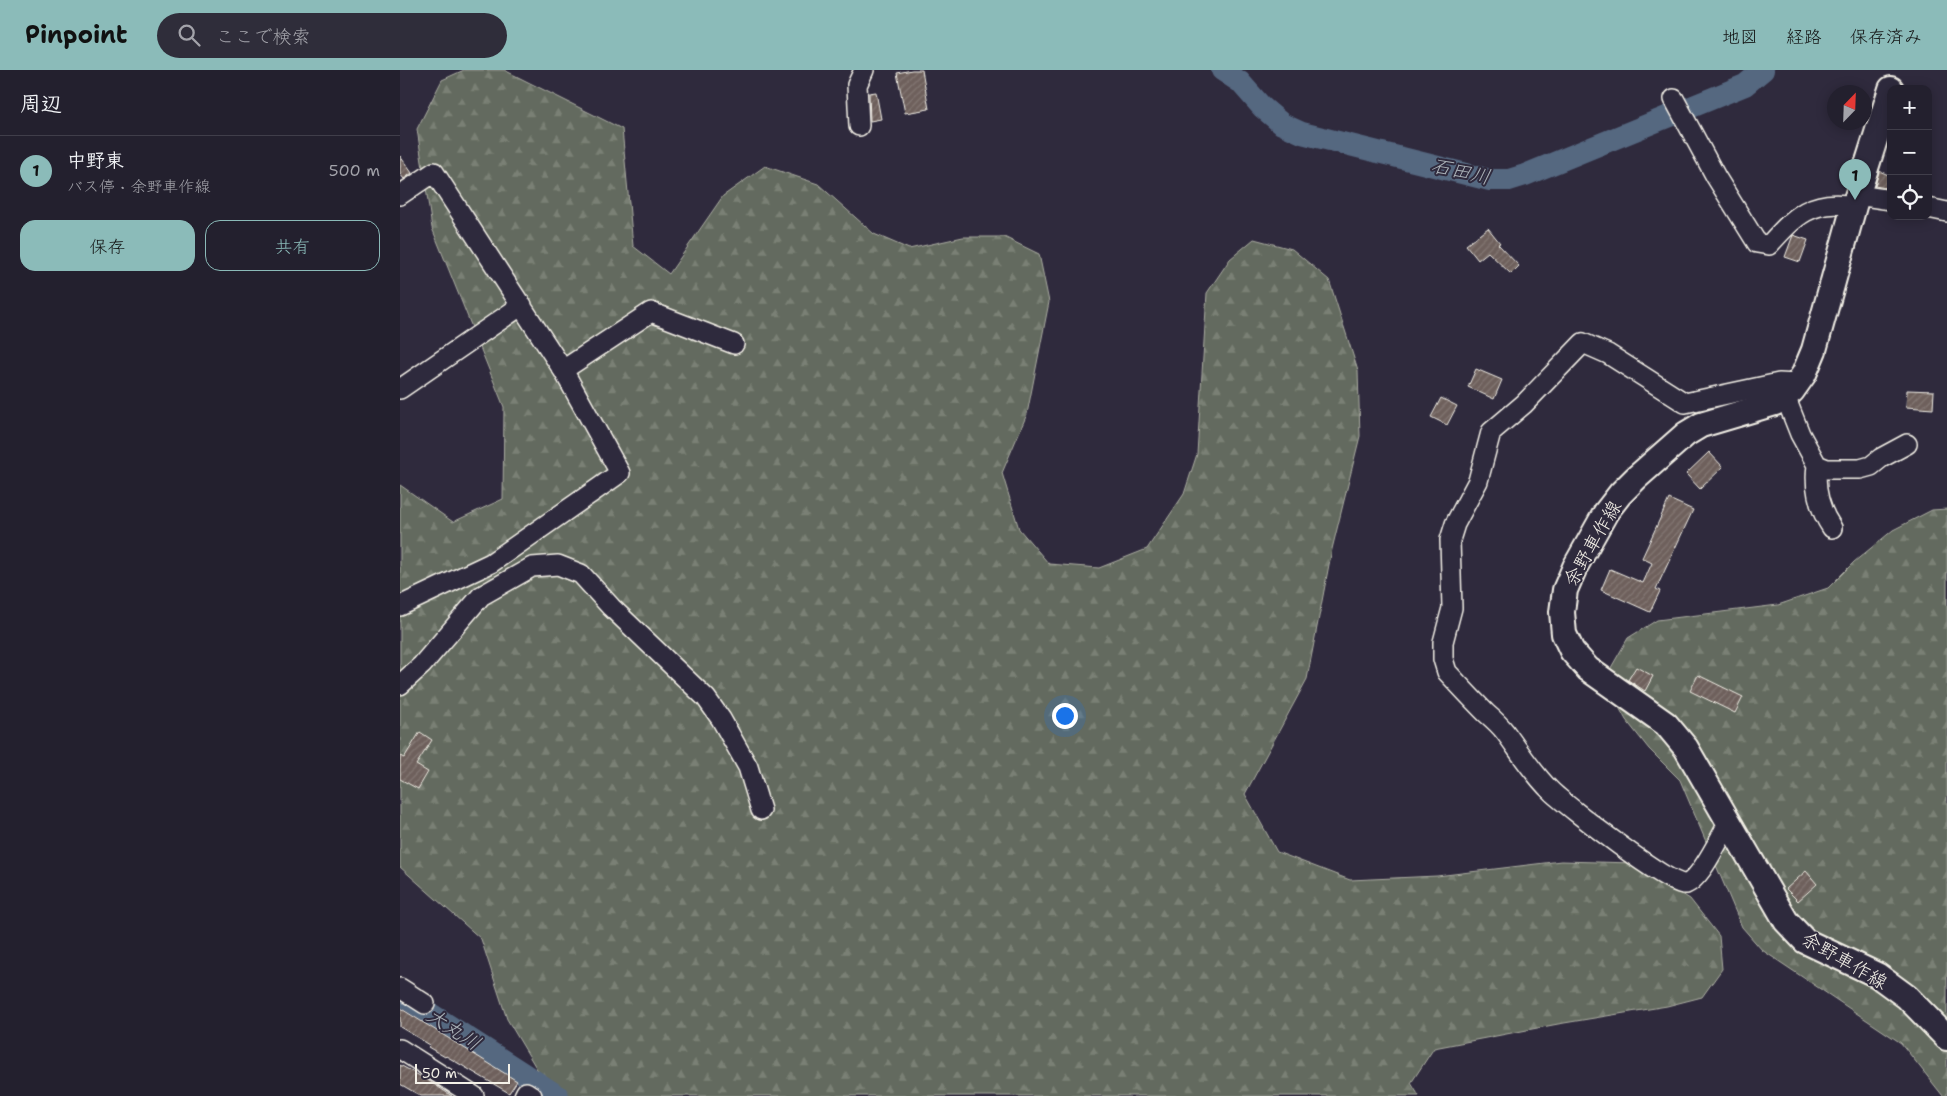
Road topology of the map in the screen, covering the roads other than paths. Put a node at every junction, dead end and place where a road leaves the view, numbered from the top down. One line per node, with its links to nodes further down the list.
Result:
1 (864, 70): 6 (street)
2 (1897, 70): 3 (main road)
3 (1892, 85)
4 (1674, 99): 8 (street)
5 (1887, 101): 8 (main road)
6 (859, 126)
7 (400, 195): 12 (street)
8 (1855, 200): 9 (street); 16 (main road)
9 (1887, 200)
10 (1932, 209): 11 (street)
11 (1947, 212)
12 (522, 305): 14 (street); 15 (street)
13 (734, 344): 14 (street)
14 (563, 370): 20 (street)
15 (400, 389)
16 (1791, 390): 18 (street); 23 (main road, 余野車作線); 23 (street)
17 (1907, 444): 18 (street)
18 (1818, 465): 19 (street)
19 (1832, 528)
20 (400, 606)
21 (400, 685): 22 (street)
22 (761, 810)
23 (1729, 822): 26 (main road, 余野車作線)
24 (400, 988): 25 (street)
25 (425, 1004)
26 (1947, 1038)
27 (400, 1049): 28 (street)
28 (474, 1096)
29 (524, 1096): 30 (street)
30 (532, 1096)

